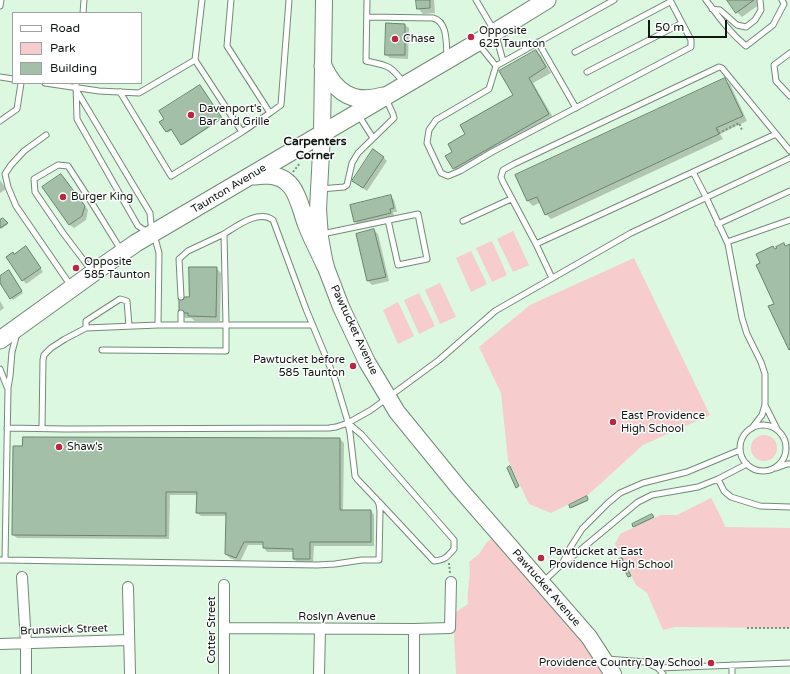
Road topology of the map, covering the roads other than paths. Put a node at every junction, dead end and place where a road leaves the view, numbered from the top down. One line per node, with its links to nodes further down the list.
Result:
1 (1, 0): 15 (lane)
2 (84, 0): 17 (lane)
3 (202, 0): 25 (lane)
4 (231, 0): 41 (lane)
5 (289, 0): 41 (lane)
6 (324, 0): 28 (main road, Pawtucket Avenue)
7 (367, 0): 18 (lane)
8 (476, 0): 20 (lane)
9 (548, 0): 20 (highway, Taunton Avenue)
10 (614, 0): 22 (lane)
11 (706, 0): 16 (lane)
12 (760, 0): 16 (lane)
13 (782, 0): 16 (lane)
14 (670, 1): 19 (lane); 23 (lane)
15 (0, 6)
16 (712, 9)
17 (83, 12)
18 (367, 17): 26 (lane); 36 (lane)
19 (682, 23): 30 (lane); 40 (lane)
20 (495, 32): 21 (highway, Taunton Avenue); 27 (lane)
21 (477, 42): 26 (highway, Taunton Avenue); 29 (lane)
22 (538, 42): 27 (lane); 40 (lane)
23 (575, 52)
24 (790, 53): 39 (lane)
25 (195, 60): 37 (lane); 44 (lane)
26 (448, 60): 36 (highway, Taunton Avenue)
27 (503, 61): 29 (lane)
28 (323, 66): 38 (highway); 45 (main road, Pawtucket Avenue)
29 (496, 66): 40 (lane)
30 (587, 72)
31 (0, 77): 32 (lane)
32 (12, 79)
33 (21, 84): 43 (lane)
34 (60, 84): 35 (lane)
35 (75, 85): 37 (lane); 61 (lane); 61 (lane)
36 (405, 85): 38 (highway, Taunton Avenue)
37 (120, 92): 44 (lane)
38 (388, 95): 42 (highway, Taunton Avenue); 48 (lane)
39 (790, 96)
40 (576, 108)
41 (270, 113): 44 (lane)
42 (357, 113): 45 (highway, Taunton Avenue); 48 (lane)
43 (0, 121)
44 (242, 132)
45 (322, 134): 52 (highway, Taunton Avenue); 53 (main road, Pawtucket Avenue)
46 (776, 134): 49 (lane); 51 (lane); 56 (lane)
47 (46, 135): 70 (lane)
48 (373, 138): 53 (lane)
49 (790, 151)
50 (790, 158): 55 (lane)
51 (693, 172): 55 (lane); 65 (lane)
52 (250, 176): 61 (highway, Taunton Avenue); 67 (highway)
53 (319, 189): 63 (main road, Pawtucket Avenue)
54 (790, 191): 60 (lane)
55 (706, 197): 60 (lane); 69 (lane)
56 (511, 198): 59 (lane); 65 (lane)
57 (388, 220): 57 (lane); 63 (lane)
58 (790, 220): 64 (lane)
59 (462, 221)
60 (718, 224): 64 (lane)
61 (152, 234): 66 (highway, Taunton Avenue); 73 (lane)
62 (224, 234): 71 (lane); 75 (lane); 76 (lane)
63 (320, 235): 67 (main road, Pawtucket Avenue)
64 (727, 242): 85 (lane)
65 (536, 244): 69 (lane)
66 (123, 252): 68 (highway, Taunton Avenue); 68 (lane)
67 (325, 265): 84 (main road, Pawtucket Avenue)
68 (93, 273): 70 (highway, Taunton Avenue)
69 (552, 278): 84 (lane)
70 (72, 288): 77 (highway, Taunton Avenue)
71 (181, 297)
72 (181, 313): 74 (lane)
73 (158, 325): 74 (lane); 78 (lane)
74 (181, 325): 75 (lane)
75 (226, 325): 76 (lane); 81 (lane)
76 (312, 325): 86 (lane)
77 (19, 326): 80 (highway, Taunton Avenue); 83 (lane)
78 (129, 326): 79 (lane); 79 (lane)
79 (86, 328): 88 (lane)
80 (0, 340)
81 (102, 350)
82 (0, 369): 83 (lane)
83 (8, 388): 87 (lane)
84 (388, 398): 86 (lane); 106 (main road, Pawtucket Avenue)
85 (765, 405): 89 (lane); 90 (lane)
86 (348, 423): 88 (lane); 100 (lane); 100 (lane)
87 (7, 428): 88 (lane); 98 (lane)
88 (42, 428)
89 (752, 428): 90 (lane); 93 (lane)
90 (777, 430): 91 (lane)
91 (785, 442): 92 (lane); 96 (lane)
92 (790, 447)
93 (740, 450): 94 (lane); 103 (lane)
94 (747, 464): 96 (lane); 97 (lane)
95 (790, 464): 96 (lane)
96 (771, 469)
97 (718, 478): 101 (lane); 103 (lane)
98 (6, 493): 99 (lane); 102 (lane)
99 (0, 498)
100 (377, 500): 102 (lane)
101 (790, 507)
102 (3, 560)
103 (561, 565): 106 (lane)
104 (22, 577): 113 (street)
105 (451, 582): 111 (street, Roslyn Avenue)
106 (542, 583): 115 (main road, Pawtucket Avenue)
107 (224, 585): 109 (street, Cotter Street)
108 (128, 587): 112 (street)
109 (224, 628): 110 (street, Roslyn Avenue); 121 (street, Cotter Street)
110 (320, 629): 111 (street, Roslyn Avenue); 122 (street)
111 (414, 629): 123 (street)
112 (128, 640): 113 (street, Brunswick Street); 120 (street)
113 (26, 643): 114 (street, Brunswick Street); 119 (street)
114 (0, 644)
115 (604, 659): 118 (lane); 124 (main road, Pawtucket Avenue)
116 (790, 663): 117 (lane)
117 (732, 665): 118 (lane); 126 (lane)
118 (658, 668): 125 (lane)
119 (26, 674)
120 (130, 674)
121 (224, 674)
122 (319, 674)
123 (414, 674)
124 (613, 674)
125 (663, 674)
126 (732, 674)

